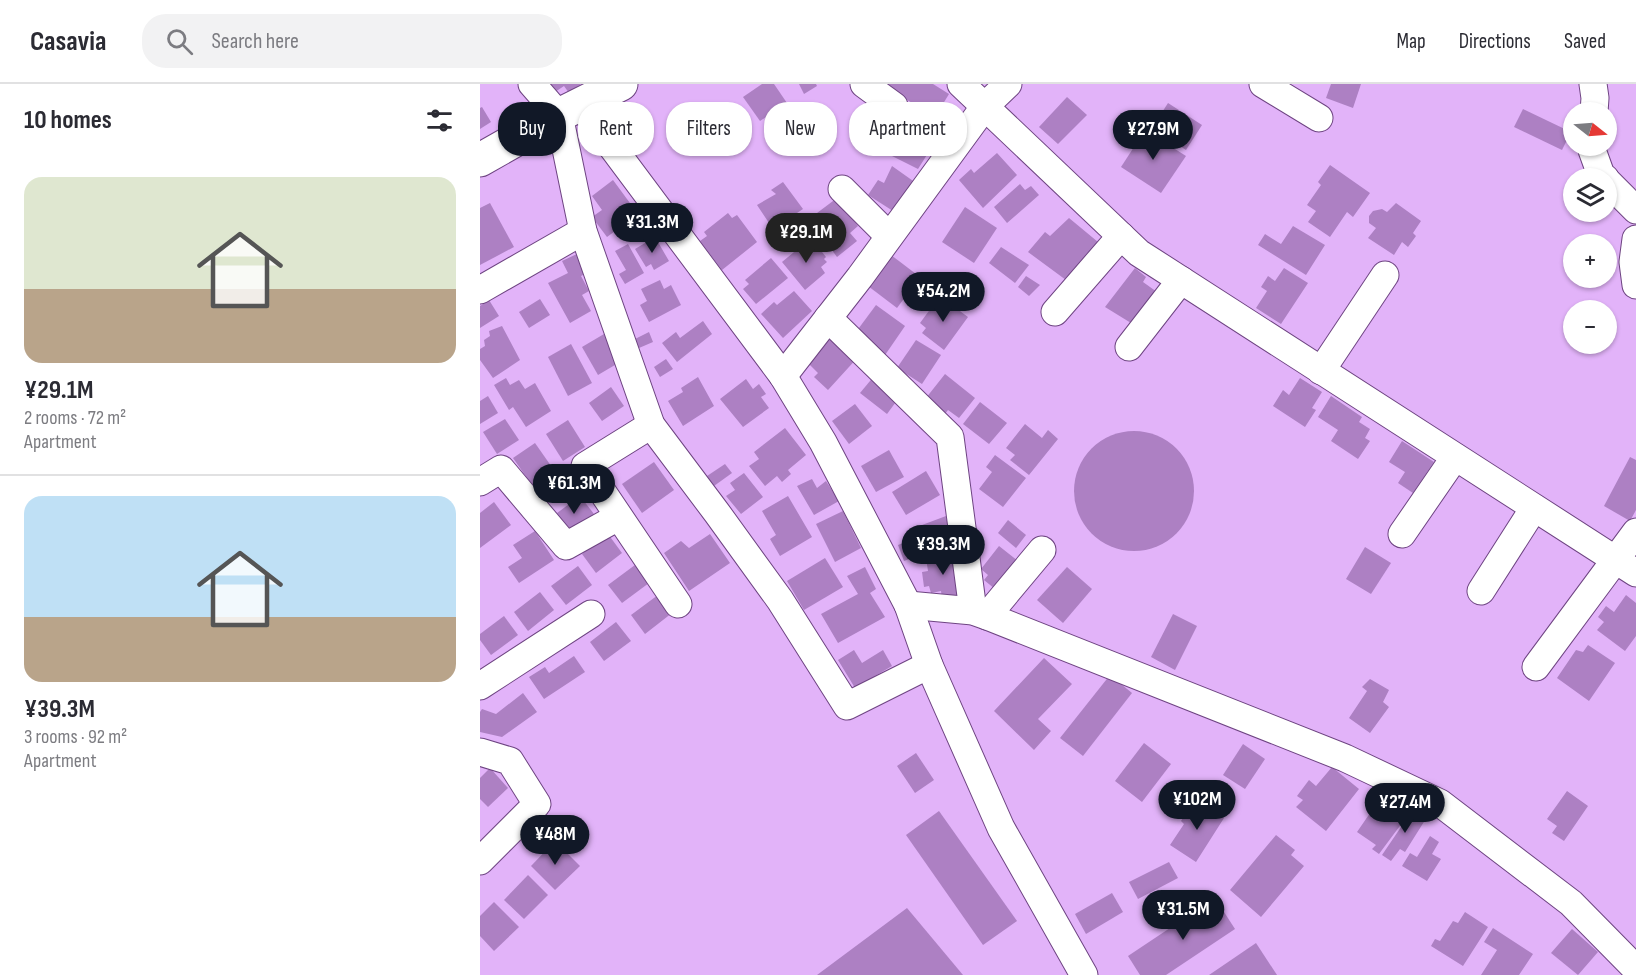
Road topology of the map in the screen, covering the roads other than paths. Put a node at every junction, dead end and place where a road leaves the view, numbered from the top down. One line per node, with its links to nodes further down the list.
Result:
1 (532, 84): 11 (street)
2 (621, 84): 11 (street)
3 (864, 84): 8 (street)
4 (961, 84): 10 (street)
5 (1008, 84): 10 (street)
6 (1263, 84): 12 (street)
7 (1593, 84): 9 (street)
8 (889, 102)
9 (1595, 102)
10 (985, 106): 18 (street); 19 (street)
11 (569, 110): 13 (street); 17 (street); 29 (street)
12 (1319, 118)
13 (480, 160)
14 (842, 189): 18 (street)
15 (1617, 190): 16 (street)
16 (1636, 210)
17 (583, 231): 24 (street); 30 (street)
18 (889, 236): 26 (street)
19 (1121, 236): 22 (street); 25 (street)
20 (1636, 239): 23 (street)
21 (1385, 275): 28 (street)
22 (1181, 280): 27 (street); 28 (street)
23 (1636, 285)
24 (480, 290)
25 (1055, 312)
26 (828, 318): 29 (street); 43 (street)
27 (1129, 347)
28 (1321, 370): 31 (street)
29 (783, 376): 41 (street)
30 (651, 425): 34 (street); 44 (street)
31 (1455, 457): 33 (street); 36 (street)
32 (480, 482): 34 (street)
33 (1534, 508): 38 (street); 39 (street)
34 (618, 516): 40 (street)
35 (1636, 532): 38 (street)
36 (1401, 534)
37 (1042, 550): 43 (street)
38 (1626, 567): 45 (street)
39 (1481, 591)
40 (678, 604)
41 (908, 605): 43 (street); 44 (street)
42 (591, 614): 46 (street)
43 (980, 614): 49 (street)
44 (928, 665): 50 (street)
45 (1536, 667)
46 (480, 686)
47 (480, 752): 48 (street)
48 (480, 861)
49 (1636, 969)
50 (1084, 975)

